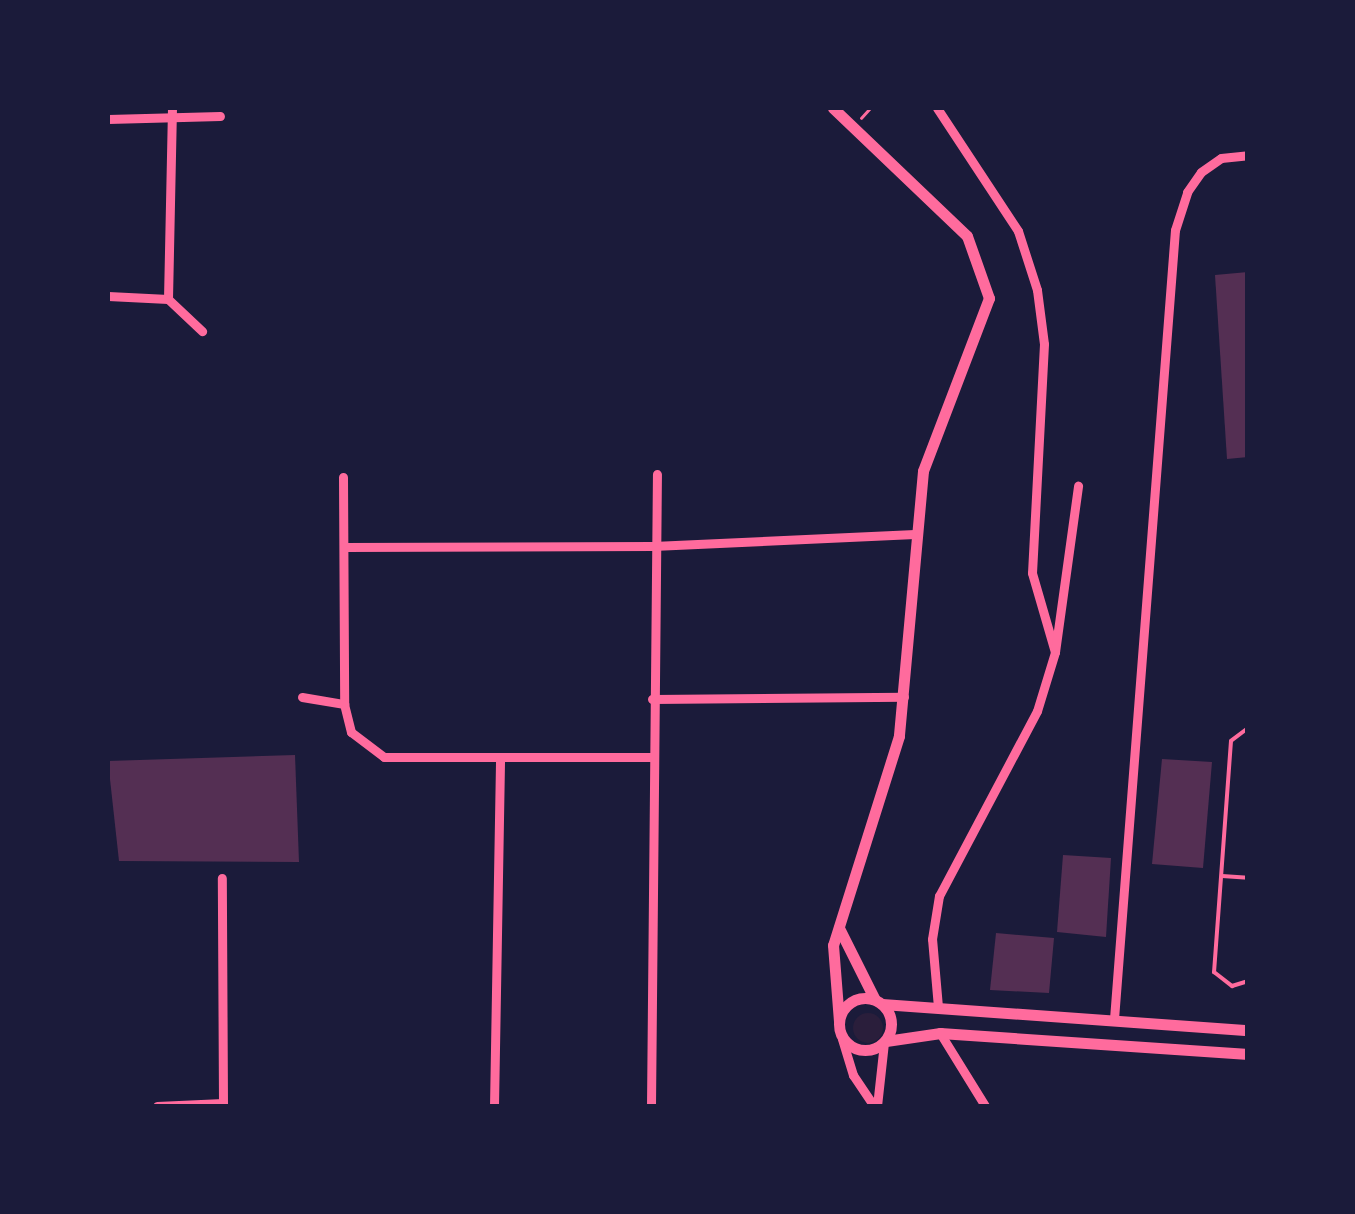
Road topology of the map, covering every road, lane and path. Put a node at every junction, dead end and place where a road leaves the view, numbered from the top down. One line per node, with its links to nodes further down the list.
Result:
1 (833, 108): 13 (main road)
2 (937, 108): 16 (street)
3 (172, 112): 4 (street); 5 (street); 8 (street)
4 (220, 116)
5 (108, 119)
6 (1248, 155): 32 (street)
7 (108, 296): 8 (street)
8 (168, 299): 9 (street)
9 (202, 330)
10 (657, 474): 15 (street)
11 (343, 477): 14 (street)
12 (1078, 486): 16 (street)
13 (915, 534): 15 (street); 18 (main road)
14 (344, 546): 15 (street); 20 (street)
15 (653, 546): 19 (street)
16 (1055, 652): 30 (street)
17 (302, 697): 20 (street)
18 (904, 698): 19 (street); 27 (main road)
19 (652, 699): 22 (street)
20 (344, 704): 23 (street)
21 (1248, 728): 24 (lane)
22 (652, 757): 23 (street); 44 (street)
23 (500, 758): 43 (street)
24 (1221, 876): 26 (lane); 28 (lane)
25 (222, 878): 42 (street)
26 (1248, 878)
27 (838, 926): 29 (main road); 33 (main road)
28 (1248, 980)
29 (878, 1002): 30 (main road); 33 (main road); 38 (main road)
30 (938, 1006): 31 (main road)
31 (1073, 1016): 32 (main road); 39 (main road)
32 (1114, 1019): 34 (main road)
33 (839, 1022): 37 (main road)
34 (1219, 1027): 35 (main road); 40 (main road)
35 (1248, 1030)
36 (940, 1033): 38 (main road); 39 (main road); 46 (street)
37 (842, 1038): 38 (main road); 45 (street)
38 (885, 1042): 45 (street)
39 (1072, 1042): 40 (main road)
40 (1217, 1052): 41 (main road)
41 (1248, 1054)
42 (158, 1106)
43 (494, 1106)
44 (651, 1106)
45 (875, 1106)
46 (986, 1106)

